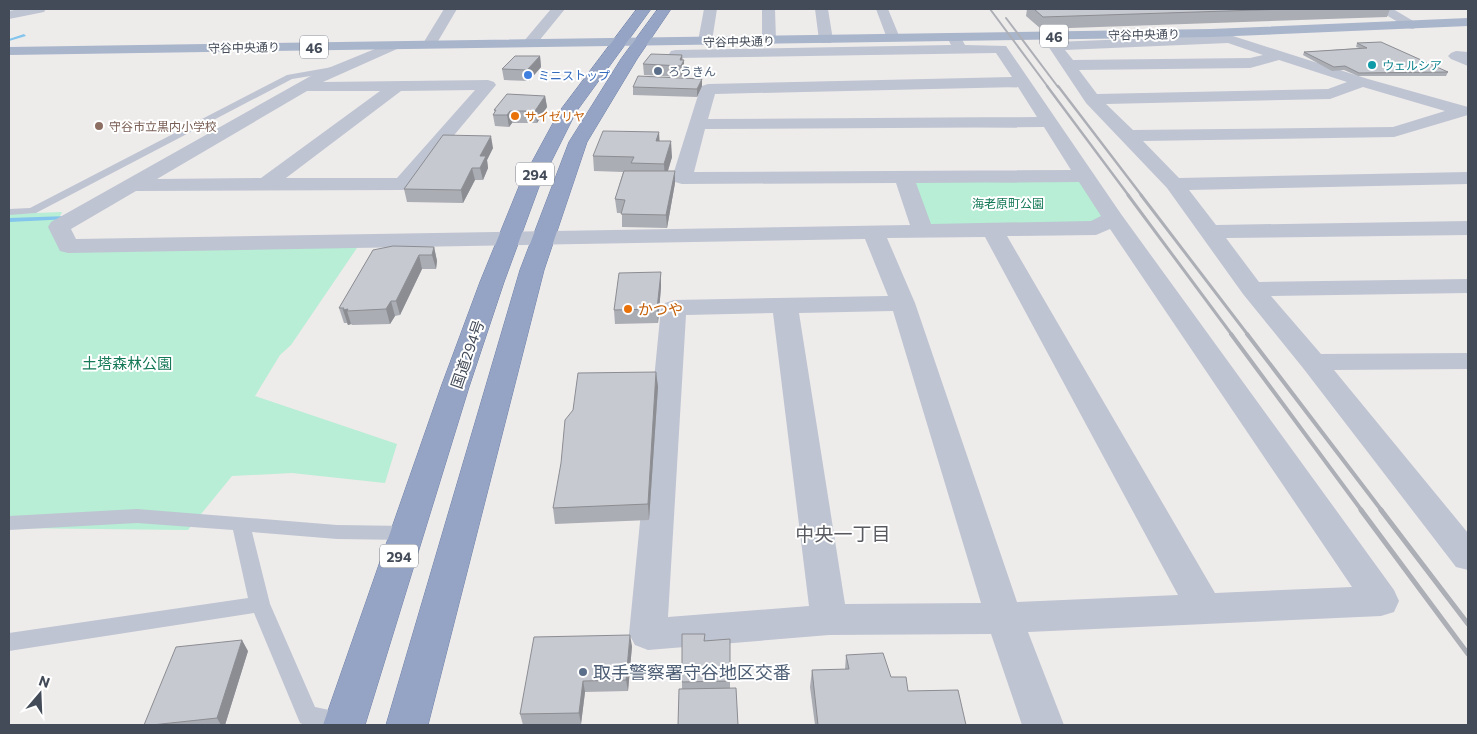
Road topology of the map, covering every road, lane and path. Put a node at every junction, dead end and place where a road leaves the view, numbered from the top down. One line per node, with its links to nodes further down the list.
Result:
1 (38, 9): 11 (street)
2 (450, 9): 23 (street)
3 (558, 9): 22 (street)
4 (644, 9): 20 (highway, 国道294号 / 294)
5 (664, 9): 19 (highway, 294)
6 (710, 9): 18 (street)
7 (768, 9): 16 (street)
8 (821, 9): 17 (street)
9 (882, 9): 15 (street)
10 (1383, 9): 12 (street)
11 (9, 15)
12 (1413, 24): 13 (main road, 守谷中央通り / 46); 14 (main road, 守谷中央通り / 46)
13 (1464, 24)
14 (1220, 36): 21 (main road, 守谷中央通り / 46); 27 (street); 30 (street)
15 (893, 38): 17 (main road, 守谷中央通り / 46); 21 (main road, 守谷中央通り / 46)
16 (769, 40): 17 (main road, 守谷中央通り / 46); 18 (main road, 守谷中央通り / 46)
17 (826, 40)
18 (705, 41): 19 (main road, 守谷中央通り / 46)
19 (640, 42): 20 (main road, 守谷中央通り / 46); 55 (highway, 294)
20 (618, 43): 22 (main road, 守谷中央通り / 46); 54 (highway, 国道294号 / 294)
21 (957, 43): 26 (street); 32 (street)
22 (529, 44): 23 (main road, 守谷中央通り / 46)
23 (429, 45): 24 (main road, 守谷中央通り / 46)
24 (392, 46): 25 (main road, 守谷中央通り / 46); 31 (street)
25 (9, 50)
26 (676, 54)
27 (1279, 56): 30 (street); 33 (street)
28 (1468, 56): 29 (street)
29 (1468, 61)
30 (1069, 64): 36 (street)
31 (339, 69): 35 (street); 47 (lane)
32 (1023, 82): 38 (street); 39 (street)
33 (1362, 82): 36 (street); 37 (street)
34 (397, 86): 35 (street); 46 (street); 46 (street)
35 (301, 88): 45 (street)
36 (1092, 99): 40 (street)
37 (1465, 112): 40 (street)
38 (1049, 122): 39 (street); 42 (street)
39 (698, 124): 41 (street)
40 (1128, 136): 44 (street)
41 (904, 176): 42 (street); 51 (street)
42 (1085, 176): 48 (street)
43 (1468, 178): 44 (street)
44 (1174, 184): 52 (street)
45 (132, 185): 46 (street); 54 (street)
46 (265, 185)
47 (9, 212)
48 (1113, 218): 50 (street); 67 (street)
49 (1468, 228): 52 (street)
50 (992, 230): 51 (street); 67 (street)
51 (924, 232): 53 (street)
52 (1209, 232): 57 (street)
53 (874, 233): 55 (street); 58 (street)
54 (508, 238): 55 (street); 64 (highway, 国道294号 / 294)
55 (544, 238): 72 (highway, 294)
56 (1468, 286): 57 (street)
57 (1252, 289): 61 (street)
58 (903, 303): 59 (street); 68 (street)
59 (785, 306): 69 (street); 69 (street)
60 (1468, 361): 61 (street)
61 (1313, 362): 65 (street)
62 (9, 523): 63 (lane)
63 (241, 525): 64 (lane); 66 (lane)
64 (406, 532): 71 (highway, 国道294号 / 294)
65 (1468, 557)
66 (260, 604): 70 (lane); 71 (lane)
67 (1204, 608): 68 (street)
68 (1004, 618): 69 (street); 73 (street)
69 (829, 620)
70 (9, 642)
71 (345, 724)
72 (407, 725)
73 (1043, 725)

